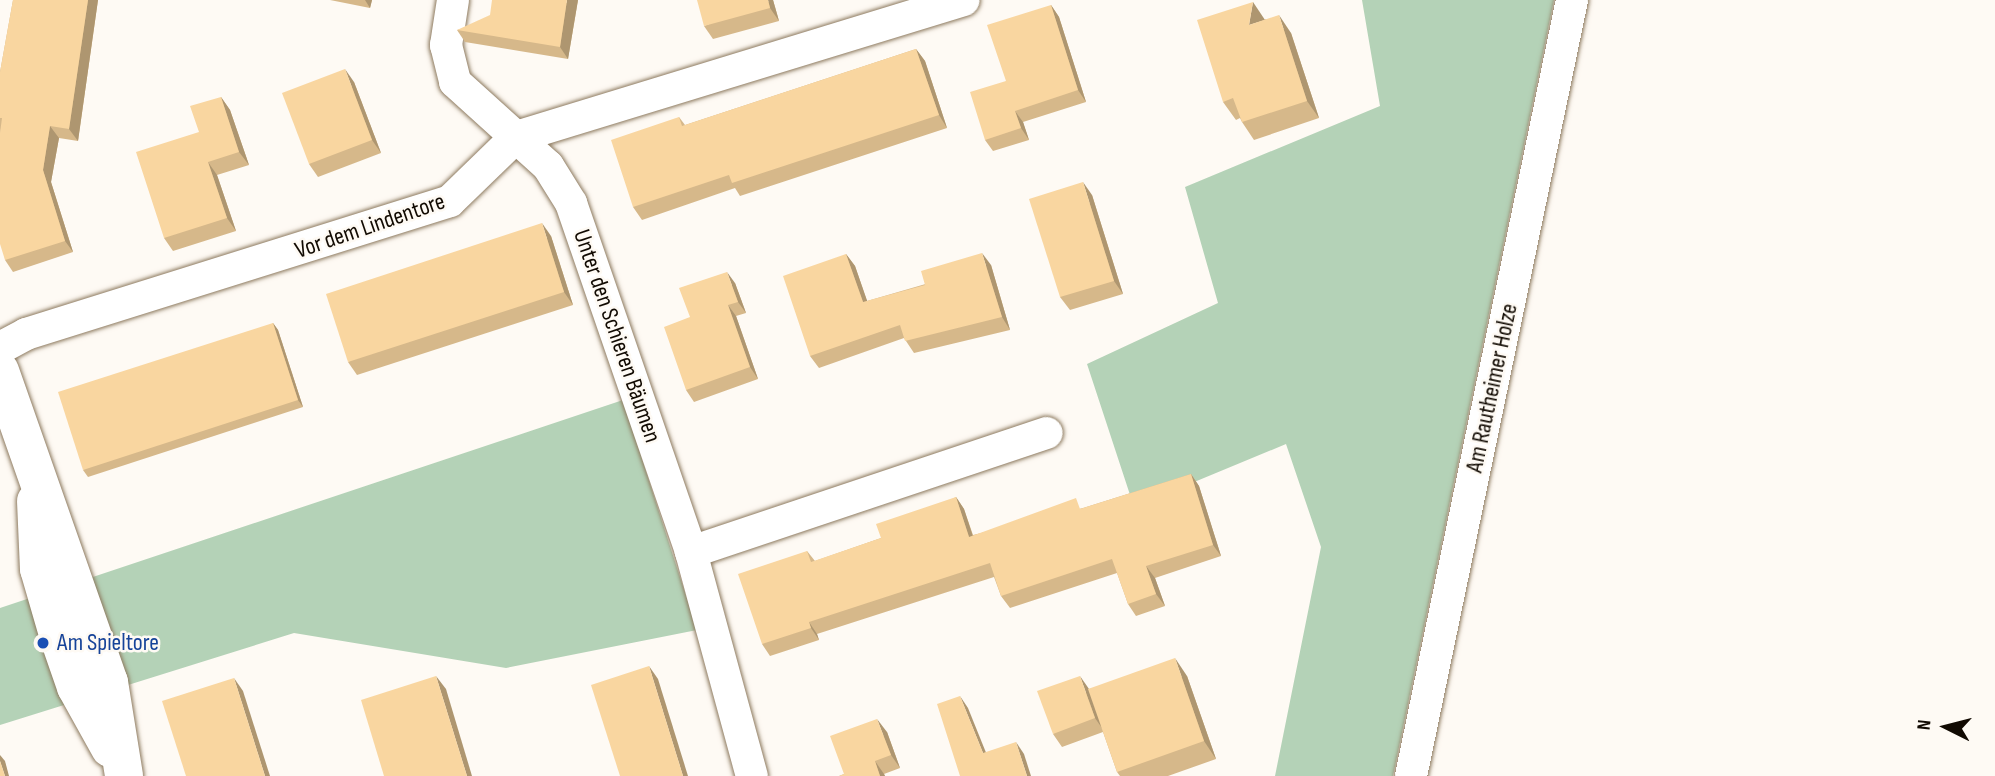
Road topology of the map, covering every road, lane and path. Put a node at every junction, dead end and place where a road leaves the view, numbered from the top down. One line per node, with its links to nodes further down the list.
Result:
1 (453, 0): 4 (street, Unter den Schieren Bäumen)
2 (963, 0): 4 (street, Vor dem Lindentore)
3 (1572, 0): 11 (street, Am Rautheimer Holze)
4 (516, 137): 5 (street, Vor dem Lindentore); 8 (street, Unter den Schieren Bäumen)
5 (0, 348)
6 (0, 371): 9 (street)
7 (1047, 433): 8 (street)
8 (691, 552): 10 (street, Unter den Schieren Bäumen)
9 (123, 772)
10 (752, 776)
11 (1410, 776)

